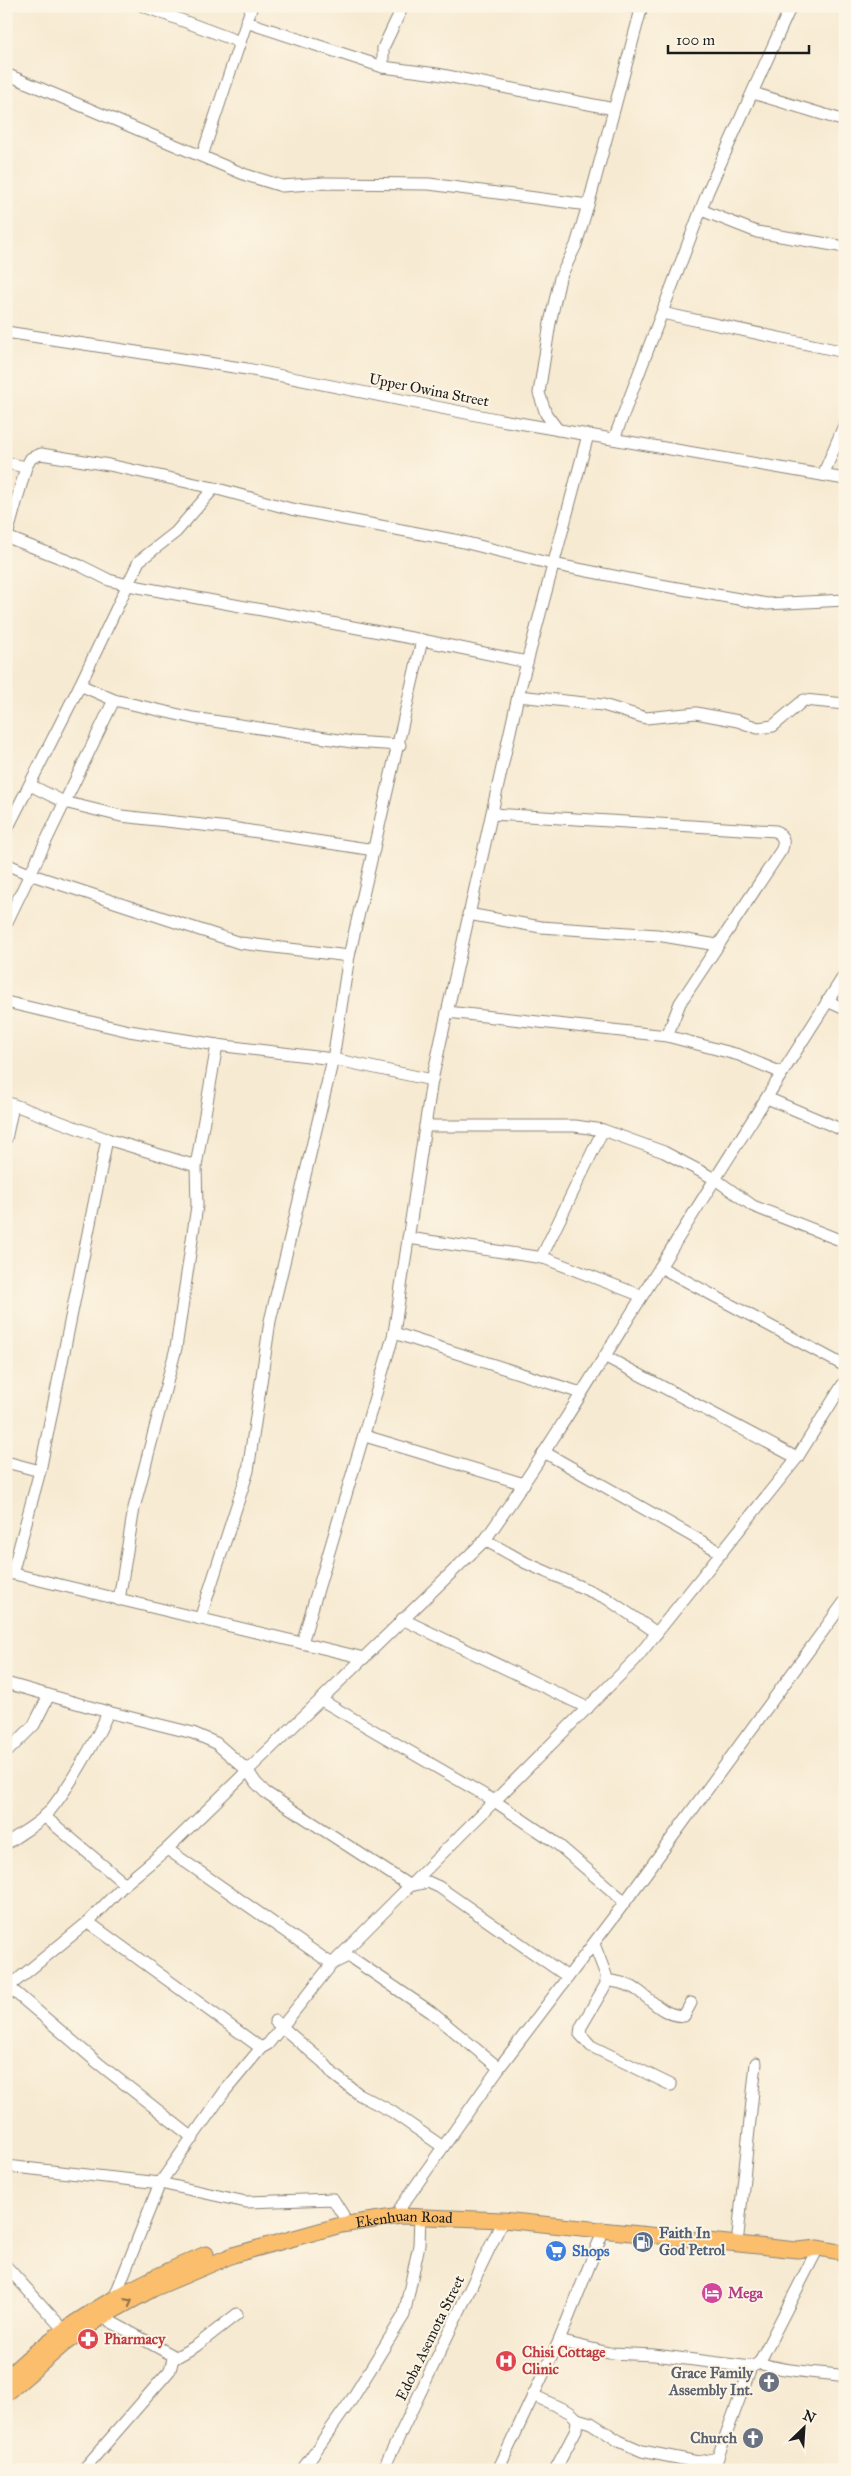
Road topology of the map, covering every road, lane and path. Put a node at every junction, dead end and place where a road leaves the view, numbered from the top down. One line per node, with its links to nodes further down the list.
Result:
1 (143, 6): 8 (street)
2 (252, 6): 7 (street)
3 (403, 6): 9 (street)
4 (628, 6): 6 (street)
5 (792, 6): 11 (street)
6 (641, 7): 12 (street)
7 (246, 22): 8 (street); 9 (street)
8 (240, 42): 14 (street)
9 (383, 67): 12 (street)
10 (6, 74): 14 (street)
11 (753, 93): 13 (street); 16 (street)
12 (614, 109): 15 (street)
13 (845, 121)
14 (202, 156): 15 (street)
15 (588, 205): 22 (street)
16 (701, 210): 17 (street); 18 (street)
17 (845, 247)
18 (662, 314): 20 (street); 24 (street)
19 (6, 332): 22 (street, Upper Owina Street)
20 (845, 352)
21 (845, 423): 27 (street)
22 (558, 430): 23 (street, Upper Owina Street)
23 (588, 435): 24 (street, Upper Owina Street); 31 (street)
24 (614, 439): 27 (street, Upper Owina Street)
25 (6, 464): 26 (street)
26 (26, 467): 29 (street); 30 (street)
27 (823, 475): 28 (street, Upper Owina Street)
28 (845, 479)
29 (214, 488): 31 (street); 32 (street)
30 (7, 538): 32 (street)
31 (552, 564): 33 (street); 35 (street)
32 (128, 585): 34 (street); 36 (street)
33 (845, 600)
34 (422, 640): 35 (street); 40 (street)
35 (527, 662): 37 (street)
36 (80, 685): 38 (street); 41 (street)
37 (518, 696): 39 (street); 43 (street)
38 (114, 700): 40 (street); 42 (street)
39 (845, 704)
40 (400, 744): 45 (street)
41 (30, 785): 42 (street); 44 (street)
42 (64, 802): 45 (street); 47 (street)
43 (492, 814): 48 (street); 50 (street)
44 (6, 832)
45 (374, 850): 51 (street)
46 (6, 864): 47 (street)
47 (29, 874): 49 (street); 51 (street)
48 (468, 914): 50 (street); 56 (street)
49 (6, 924)
50 (716, 945): 57 (street)
51 (349, 956): 59 (street)
52 (845, 974): 53 (street)
53 (827, 1001): 55 (street); 60 (street)
54 (6, 1002): 58 (street)
55 (845, 1008)
56 (447, 1012): 57 (street); 61 (street)
57 (668, 1036): 60 (street)
58 (217, 1045): 59 (street); 69 (street)
59 (333, 1059): 61 (street); 92 (street)
60 (782, 1073): 62 (street)
61 (432, 1080): 64 (street)
62 (766, 1098): 66 (street); 70 (street)
63 (10, 1104): 67 (street); 68 (street)
64 (425, 1126): 65 (street); 71 (street)
65 (602, 1130): 70 (street); 73 (street)
66 (845, 1131)
67 (6, 1139)
68 (107, 1139): 69 (street); 85 (street)
69 (196, 1166): 90 (street)
70 (715, 1179): 72 (street); 74 (street)
71 (408, 1238): 73 (street); 76 (street)
72 (845, 1242)
73 (541, 1258): 75 (street)
74 (660, 1267): 75 (street); 78 (street)
75 (642, 1296): 77 (street)
76 (394, 1332): 80 (street); 81 (street)
77 (606, 1357): 80 (street); 83 (street)
78 (845, 1366)
79 (845, 1381): 83 (street)
80 (581, 1393): 82 (street)
81 (365, 1436): 86 (street); 95 (street)
82 (544, 1452): 86 (street); 88 (street)
83 (797, 1458): 88 (street)
84 (6, 1462): 85 (street)
85 (40, 1471): 89 (street)
86 (524, 1484): 87 (street)
87 (485, 1540): 93 (street); 94 (street)
88 (722, 1553): 94 (street)
89 (9, 1573): 90 (street)
90 (119, 1600): 92 (street)
91 (845, 1601): 110 (street)
92 (200, 1619): 95 (street)
93 (402, 1619): 96 (street); 100 (street)
94 (657, 1632): 100 (street)
95 (302, 1643): 96 (street)
96 (364, 1658): 99 (street)
97 (6, 1683): 98 (street)
98 (49, 1695): 101 (street); 102 (street)
99 (321, 1700): 103 (street); 104 (street)
100 (588, 1708): 104 (street)
101 (108, 1712): 103 (street); 105 (street)
102 (6, 1753)
103 (248, 1771): 107 (street); 109 (street)
104 (493, 1800): 109 (street); 110 (street)
105 (44, 1816): 106 (street); 108 (street)
106 (6, 1844)
107 (167, 1849): 108 (street); 113 (street)
108 (125, 1884): 111 (street)
109 (410, 1886): 113 (street); 114 (street)
110 (625, 1902): 112 (street)
111 (88, 1922): 116 (street); 119 (street)
112 (594, 1944): 114 (street); 115 (street)
113 (332, 1964): 119 (street); 121 (street)
114 (568, 1976): 121 (street)
115 (606, 1980): 117 (street); 122 (street)
116 (8, 1988): 123 (street)
117 (691, 2003)
118 (275, 2020): 124 (street)
119 (261, 2048): 123 (street)
120 (756, 2063): 132 (street)
121 (499, 2068): 124 (street)
122 (671, 2085)
123 (193, 2138): 126 (street)
124 (443, 2147): 127 (street)
125 (6, 2166): 126 (street)
126 (160, 2184): 128 (street); 137 (street)
127 (400, 2208): 128 (main road, Ekenhuan Road); 132 (main road, Ekenhuan Road)
128 (343, 2216): 137 (main road, Ekenhuan Road)
129 (420, 2216): 130 (main road, Ekenhuan Road); 139 (main road, Ekenhuan Road, one-way to 129); 151 (street)
130 (503, 2220): 131 (main road, Ekenhuan Road); 152 (street, Edoba Asemota Street)
131 (604, 2229): 134 (main road, Ekenhuan Road); 141 (street)
132 (738, 2235): 133 (main road, Ekenhuan Road)
133 (845, 2247)
134 (818, 2248): 135 (main road, Ekenhuan Road); 143 (street)
135 (845, 2253)
136 (6, 2266): 140 (street)
137 (115, 2296): 140 (main road, Ekenhuan Road)
138 (236, 2314): 142 (street)
139 (102, 2317): 142 (street); 146 (main road, Ekenhuan Road)
140 (64, 2330): 145 (main road, Ekenhuan Road)
141 (559, 2341): 143 (street); 147 (street)
142 (174, 2359): 150 (street)
143 (755, 2365): 144 (street); 149 (street)
144 (845, 2376)
145 (6, 2378)
146 (6, 2394)
147 (533, 2396): 148 (street); 153 (street)
148 (577, 2418): 149 (street); 154 (street)
149 (718, 2458): 155 (street)
150 (83, 2470)
151 (302, 2470)
152 (383, 2470)
153 (498, 2470)
154 (555, 2470)
155 (713, 2470)

